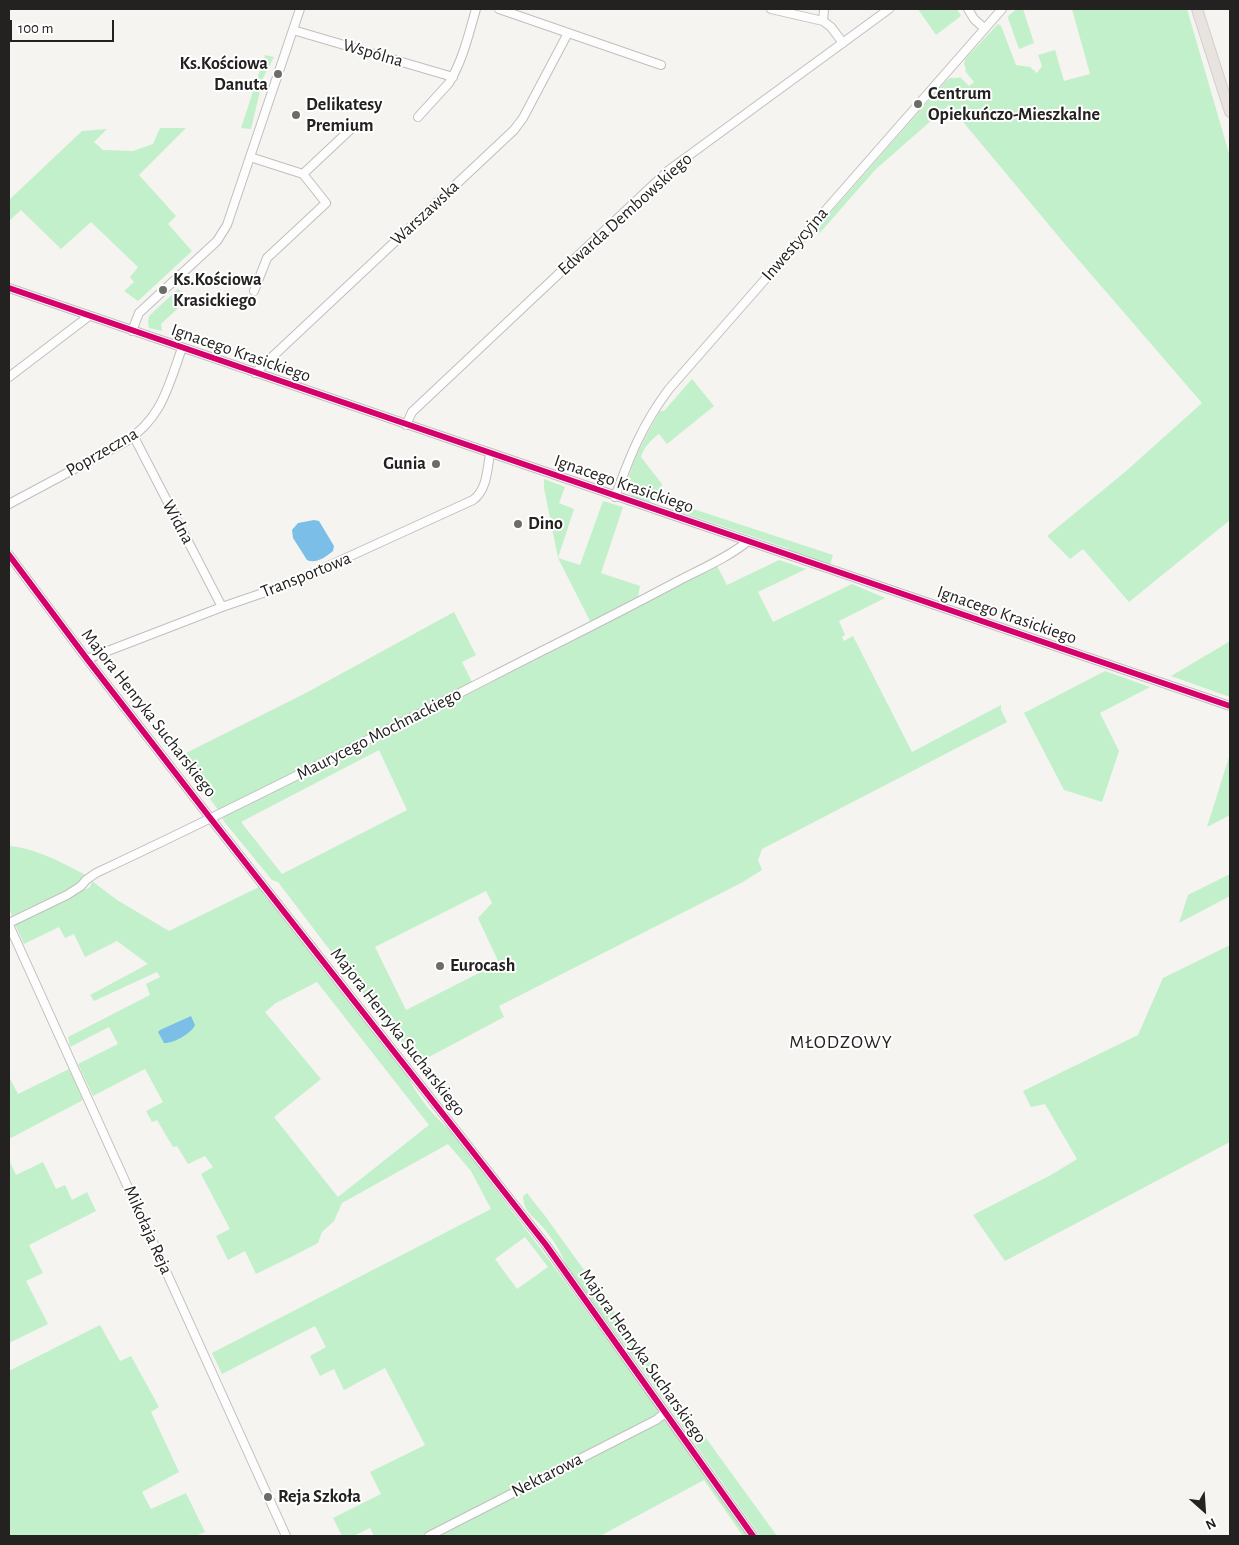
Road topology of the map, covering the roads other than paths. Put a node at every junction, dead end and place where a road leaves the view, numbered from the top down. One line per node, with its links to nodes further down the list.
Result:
1 (300, 9): 12 (street)
2 (476, 9): 16 (street)
3 (499, 9): 13 (street)
4 (771, 9): 10 (street)
5 (824, 9): 10 (street)
6 (889, 9): 14 (street, Edwarda Dembowskiego)
7 (968, 9): 11 (street)
8 (1002, 9): 11 (street, Inwestycyjna)
9 (1197, 9): 17 (main road)
10 (823, 21): 14 (street)
11 (984, 28): 32 (street, Inwestycyjna)
12 (293, 30): 16 (street, Wspólna); 20 (street)
13 (568, 33): 15 (street); 27 (street, Warszawska)
14 (843, 43): 29 (street, Edwarda Dembowskiego)
15 (661, 65)
16 (453, 77): 18 (street)
17 (1230, 112)
18 (418, 116)
19 (352, 127): 21 (street)
20 (250, 157): 21 (street); 25 (street)
21 (303, 174): 23 (street)
22 (9, 288): 24 (street, Ignacego Krasickiego)
23 (254, 290)
24 (89, 316): 25 (street, Ignacego Krasickiego); 28 (street)
25 (132, 331): 26 (street, Ignacego Krasickiego)
26 (182, 348): 27 (street, Ignacego Krasickiego); 30 (street, Poprzeczna)
27 (254, 373): 29 (street, Ignacego Krasickiego)
28 (9, 377)
29 (406, 425): 31 (street, Ignacego Krasickiego)
30 (134, 436): 33 (street, Poprzeczna); 36 (street, Widna)
31 (490, 454): 32 (street, Ignacego Krasickiego); 36 (street, Transportowa)
32 (615, 497): 34 (street, Ignacego Krasickiego)
33 (9, 504)
34 (747, 542): 38 (street, Ignacego Krasickiego); 39 (street, Maurycego Mochnackiego)
35 (9, 555): 37 (street, Majora Henryka Sucharskiego)
36 (222, 607): 37 (street, Transportowa)
37 (87, 659): 39 (street, Majora Henryka Sucharskiego)
38 (1230, 706)
39 (211, 819): 40 (street, Maurycego Mochnackiego); 41 (street, Majora Henryka Sucharskiego)
40 (9, 924): 42 (street, Mikołaja Reja)
41 (665, 1413): 43 (street, Nektarowa); 44 (street, Majora Henryka Sucharskiego)
42 (286, 1536)
43 (429, 1536)
44 (753, 1536)

